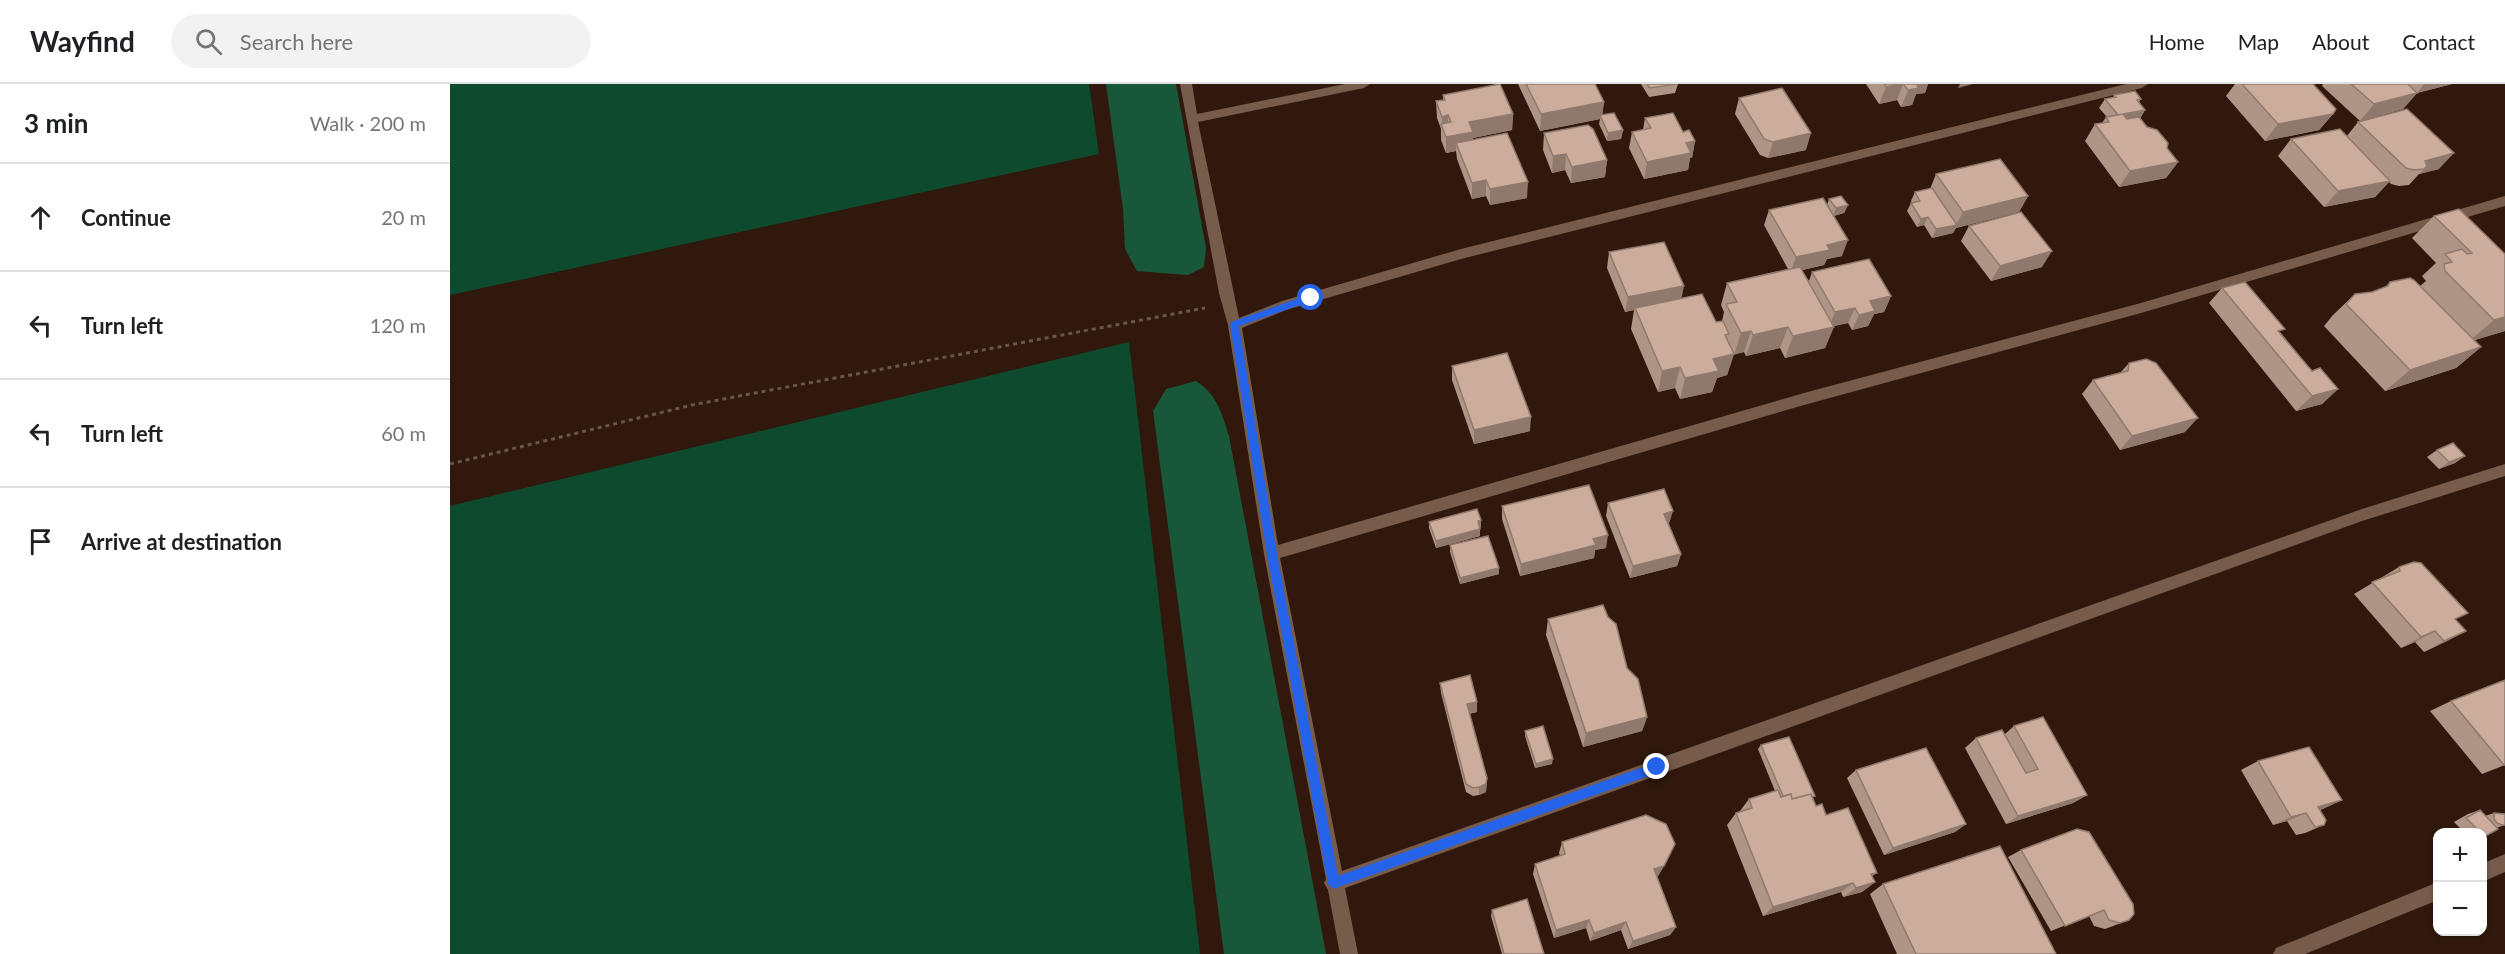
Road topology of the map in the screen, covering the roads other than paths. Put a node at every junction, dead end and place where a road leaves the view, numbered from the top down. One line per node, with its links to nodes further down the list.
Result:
1 (1186, 84): 4 (street)
2 (1364, 84): 4 (street)
3 (2142, 84): 6 (street)
4 (1191, 119): 6 (street)
5 (2505, 201): 8 (street)
6 (1234, 325): 8 (street)
7 (2505, 470): 11 (street)
8 (1272, 554): 11 (street)
9 (2505, 863): 10 (street)
10 (2487, 871)
11 (1333, 884): 13 (street)
12 (2433, 893): 14 (street)
13 (1349, 954)
14 (2282, 954)

